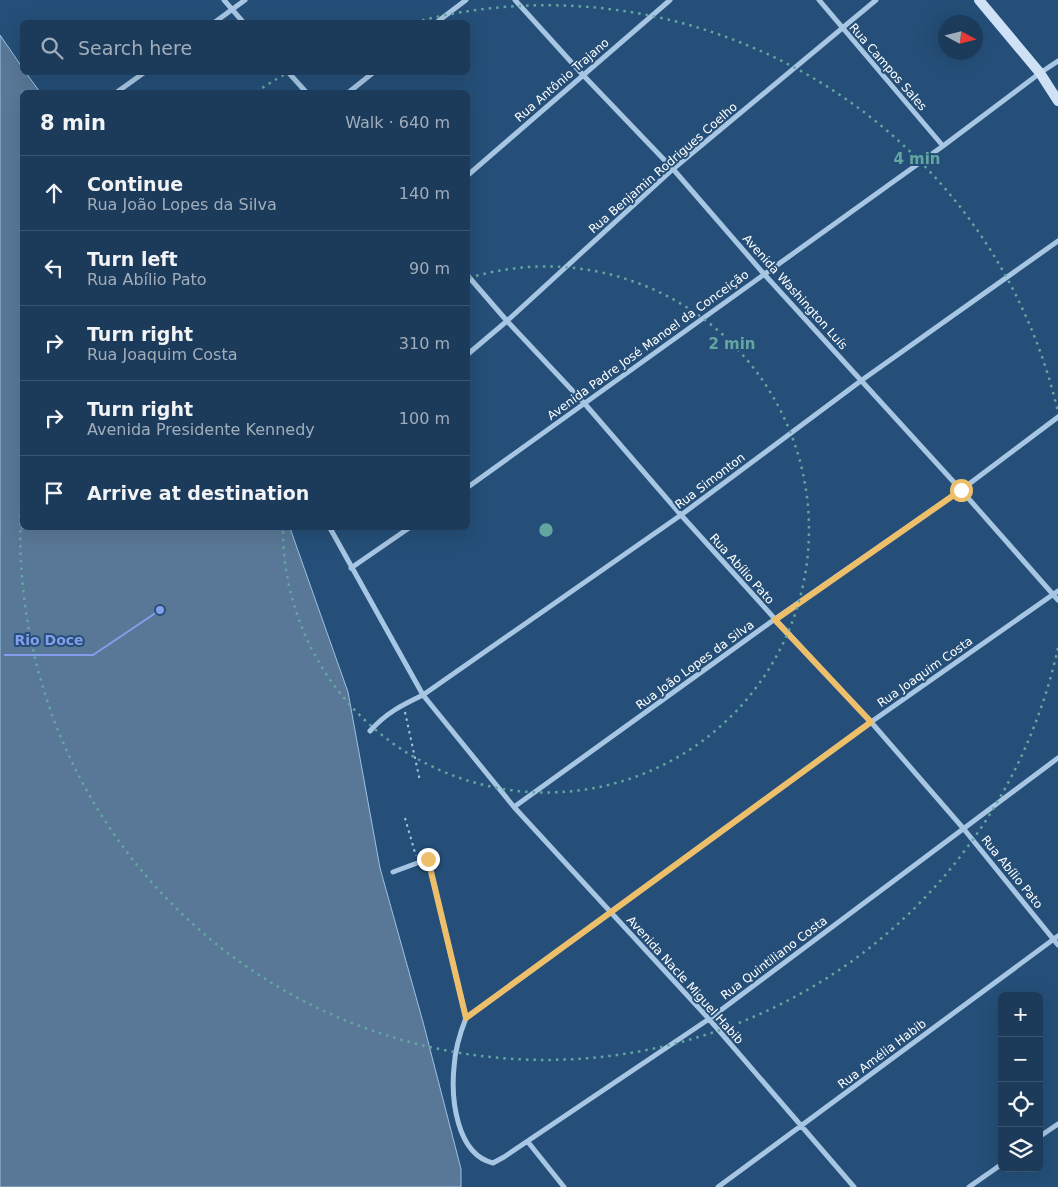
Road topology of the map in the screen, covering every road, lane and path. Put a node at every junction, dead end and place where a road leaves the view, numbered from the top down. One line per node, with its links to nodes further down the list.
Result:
1 (224, 0): 9 (street)
2 (245, 0): 9 (street)
3 (466, 0): 12 (street)
4 (515, 0): 19 (street, Avenida Washington Luís)
5 (670, 0): 19 (street, Rua Antônio Trajano)
6 (819, 0): 13 (street, Rua Campos Sales)
7 (876, 0): 13 (street, Rua Benjamin Rodrigues Coelho)
8 (979, 0): 15 (street)
9 (232, 10): 10 (street); 11 (street)
10 (218, 20)
11 (241, 20)
12 (440, 20)
13 (842, 28): 24 (street, Rua Campos Sales); 25 (street, Rua Benjamin Rodrigues Coelho)
14 (1058, 61): 15 (street, Avenida Padre José Manoel da Conceição)
15 (1040, 72): 23 (street); 24 (street, Avenida Padre José Manoel da Conceição)
16 (141, 75): 20 (street)
17 (291, 75): 21 (street)
18 (370, 75): 22 (street)
19 (583, 75): 25 (street, Avenida Washington Luís); 26 (street, Rua Antônio Trajano)
20 (120, 90)
21 (304, 90)
22 (352, 90)
23 (1058, 101)
24 (944, 146): 28 (street, Avenida Padre José Manoel da Conceição)
25 (673, 169): 28 (street, Avenida Washington Luís); 30 (street, Rua Benjamin Rodrigues Coelho)
26 (470, 173)
27 (1058, 241): 32 (street, Rua Simonton)
28 (764, 274): 32 (street, Avenida Washington Luís); 33 (street, Avenida Padre José Manoel da Conceição)
29 (470, 278): 30 (street, Rua Abílio Pato)
30 (507, 322): 31 (street, Rua Benjamin Rodrigues Coelho); 33 (street, Rua Abílio Pato)
31 (470, 352)
32 (862, 380): 36 (street, Avenida Washington Luís); 37 (street, Rua Simonton)
33 (585, 404): 35 (street, Avenida Padre José Manoel da Conceição); 37 (street, Rua Abílio Pato)
34 (1058, 417): 36 (street, Rua João Lopes da Silva)
35 (470, 485)
36 (961, 490): 42 (street, Avenida Washington Luís); 44 (street, Rua João Lopes da Silva)
37 (681, 515): 44 (street, Rua Abílio Pato); 45 (street, Rua Simonton)
38 (331, 530): 40 (street, Avenida Nacle Miguel Habib)
39 (406, 530): 40 (street)
40 (351, 568): 45 (street, Avenida Nacle Miguel Habib)
41 (1058, 591): 42 (street, Rua Joaquim Costa)
42 (1052, 595): 43 (street, Avenida Washington Luís); 47 (street, Rua Joaquim Costa)
43 (1058, 600)
44 (775, 620): 47 (street, Rua Abílio Pato); 51 (street, Rua João Lopes da Silva)
45 (423, 695): 46 (street, Rua Simonton); 51 (street, Avenida Nacle Miguel Habib)
46 (403, 705): 48 (street, Rua Simonton); 50 (path)
47 (871, 722): 53 (street, Rua Abílio Pato); 56 (street, Rua Joaquim Costa)
48 (370, 731)
49 (1058, 758): 53 (street, Rua Quintiliano Costa)
50 (420, 780)
51 (514, 807): 56 (street, Avenida Nacle Miguel Habib)
52 (405, 818): 54 (path)
53 (963, 828): 57 (street, Rua Abílio Pato); 60 (street, Rua Quintiliano Costa)
54 (418, 863): 55 (street); 59 (street)
55 (393, 872)
56 (611, 912): 59 (street, Rua Joaquim Costa); 60 (street, Avenida Nacle Miguel Habib)
57 (1056, 938): 58 (street, Rua Abílio Pato); 62 (street, Rua Amélia Habib)
58 (1058, 945)
59 (466, 1018): 64 (street, Rua Quintiliano Costa)
60 (709, 1019): 62 (street, Avenida Nacle Miguel Habib); 64 (street, Rua Quintiliano Costa)
61 (1058, 1124): 63 (street)
62 (801, 1126): 67 (street, Rua Amélia Habib); 68 (street, Avenida Nacle Miguel Habib)
63 (1043, 1134)
64 (528, 1142): 66 (street)
65 (998, 1167): 69 (street)
66 (564, 1187)
67 (718, 1187)
68 (854, 1187)
69 (969, 1187)

